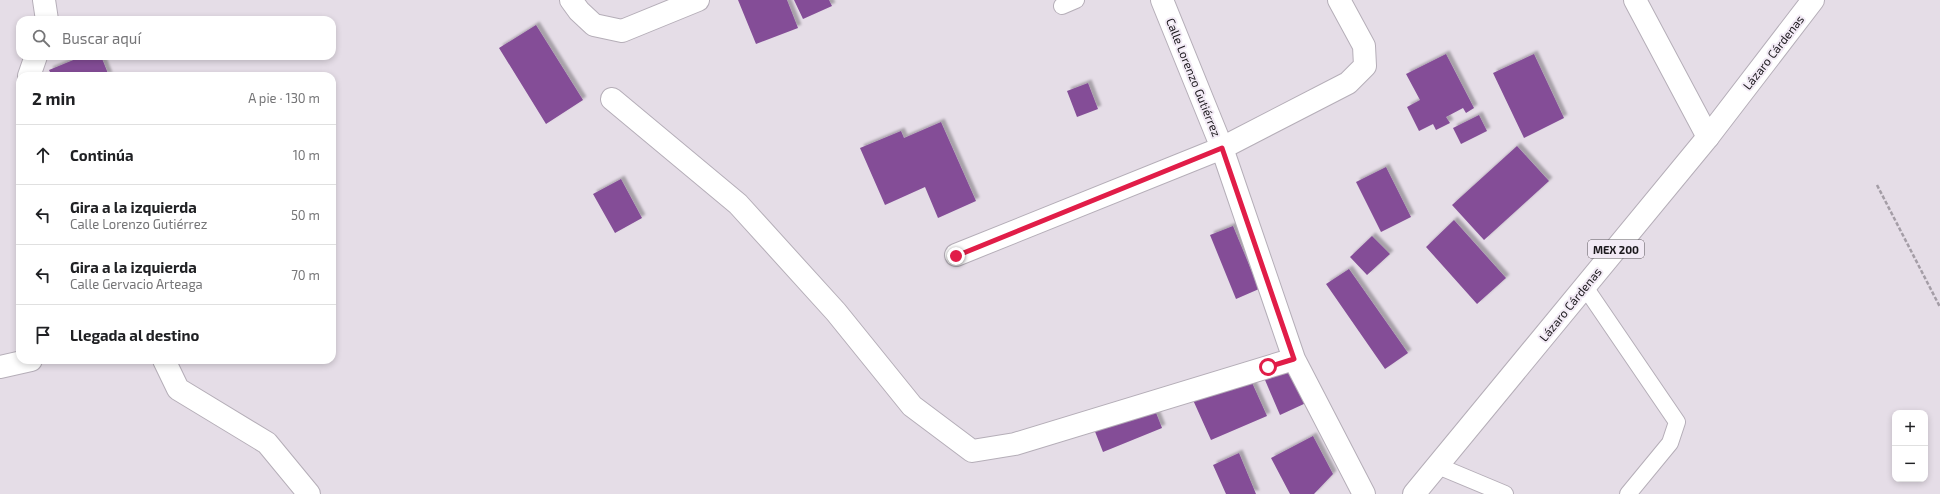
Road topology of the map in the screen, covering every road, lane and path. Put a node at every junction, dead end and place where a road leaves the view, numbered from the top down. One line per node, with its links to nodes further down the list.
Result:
1 (44, 0): 8 (street)
2 (571, 0): 3 (street)
3 (698, 0)
4 (1162, 0): 13 (street, Calle Lorenzo Gutiérrez)
5 (1339, 0): 13 (street)
6 (1635, 0): 12 (street)
7 (1813, 0): 12 (street, Lázaro Cárdenas / MEX 200)
8 (46, 16)
9 (35, 60): 10 (street)
10 (30, 72)
11 (612, 99): 18 (street)
12 (1708, 137): 16 (street, Lázaro Cárdenas / MEX 200)
13 (1222, 148): 15 (street); 18 (street, Calle Lorenzo Gutiérrez)
14 (1877, 185): 17 (path)
15 (956, 256)
16 (1584, 287): 22 (street, Lázaro Cárdenas / MEX 200); 27 (lane)
17 (1940, 307)
18 (1294, 359): 24 (street, Calle Lorenzo Gutiérrez)
19 (16, 363): 21 (street)
20 (166, 364): 23 (street)
21 (0, 367)
22 (1438, 466): 25 (street, Lázaro Cárdenas / MEX 200); 26 (lane)
23 (309, 494)
24 (1364, 494)
25 (1414, 494)
26 (1505, 494)
27 (1628, 494)

